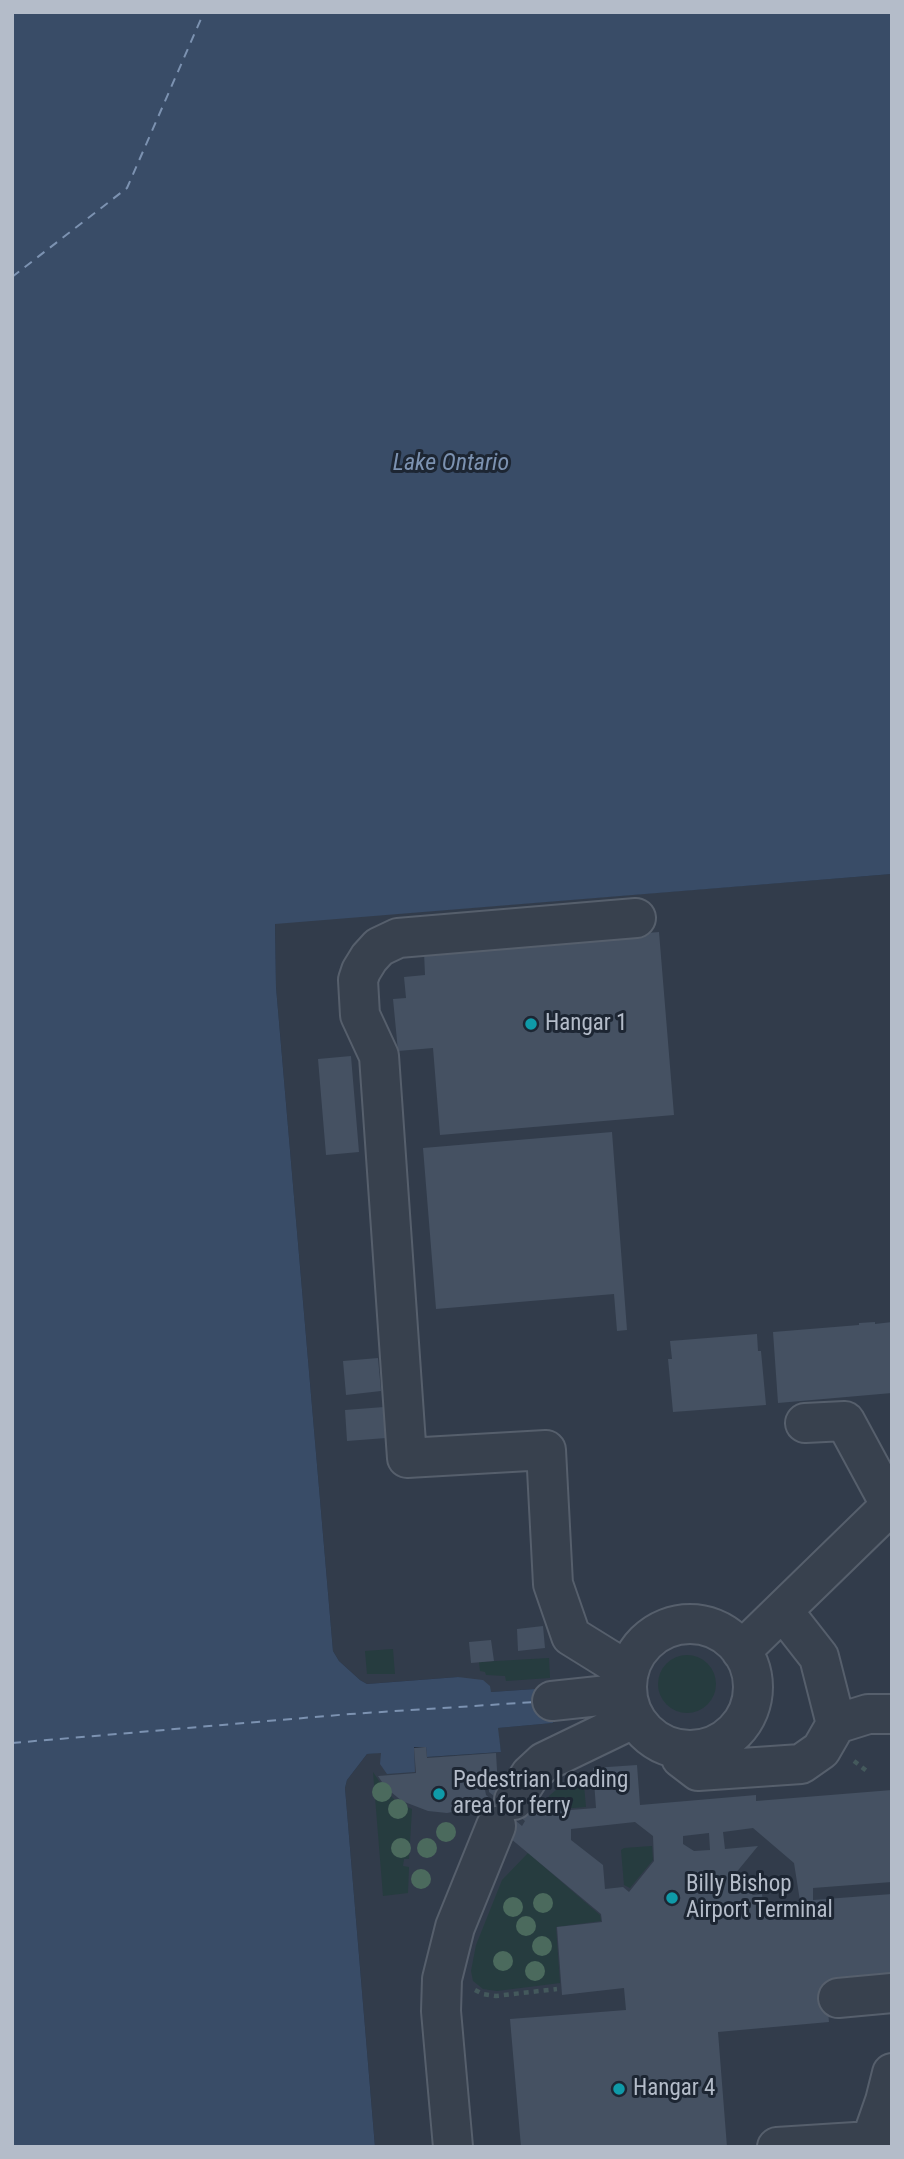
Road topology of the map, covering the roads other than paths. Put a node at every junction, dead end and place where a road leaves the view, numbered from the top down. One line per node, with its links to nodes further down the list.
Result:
1 (636, 918): 6 (lane)
2 (805, 1423): 3 (lane)
3 (891, 1506): 4 (lane)
4 (783, 1611): 5 (lane); 9 (lane)
5 (741, 1651): 6 (lane); 11 (lane)
6 (630, 1695): 7 (lane); 11 (lane); 16 (lane)
7 (552, 1701)
8 (892, 1714): 9 (lane)
9 (836, 1724): 10 (lane); 11 (lane)
10 (892, 1732)
11 (666, 1746)
12 (892, 1993): 13 (lane)
13 (838, 1998)
14 (892, 2073): 15 (lane)
15 (871, 2144): 17 (lane)
16 (453, 2147)
17 (777, 2147)

